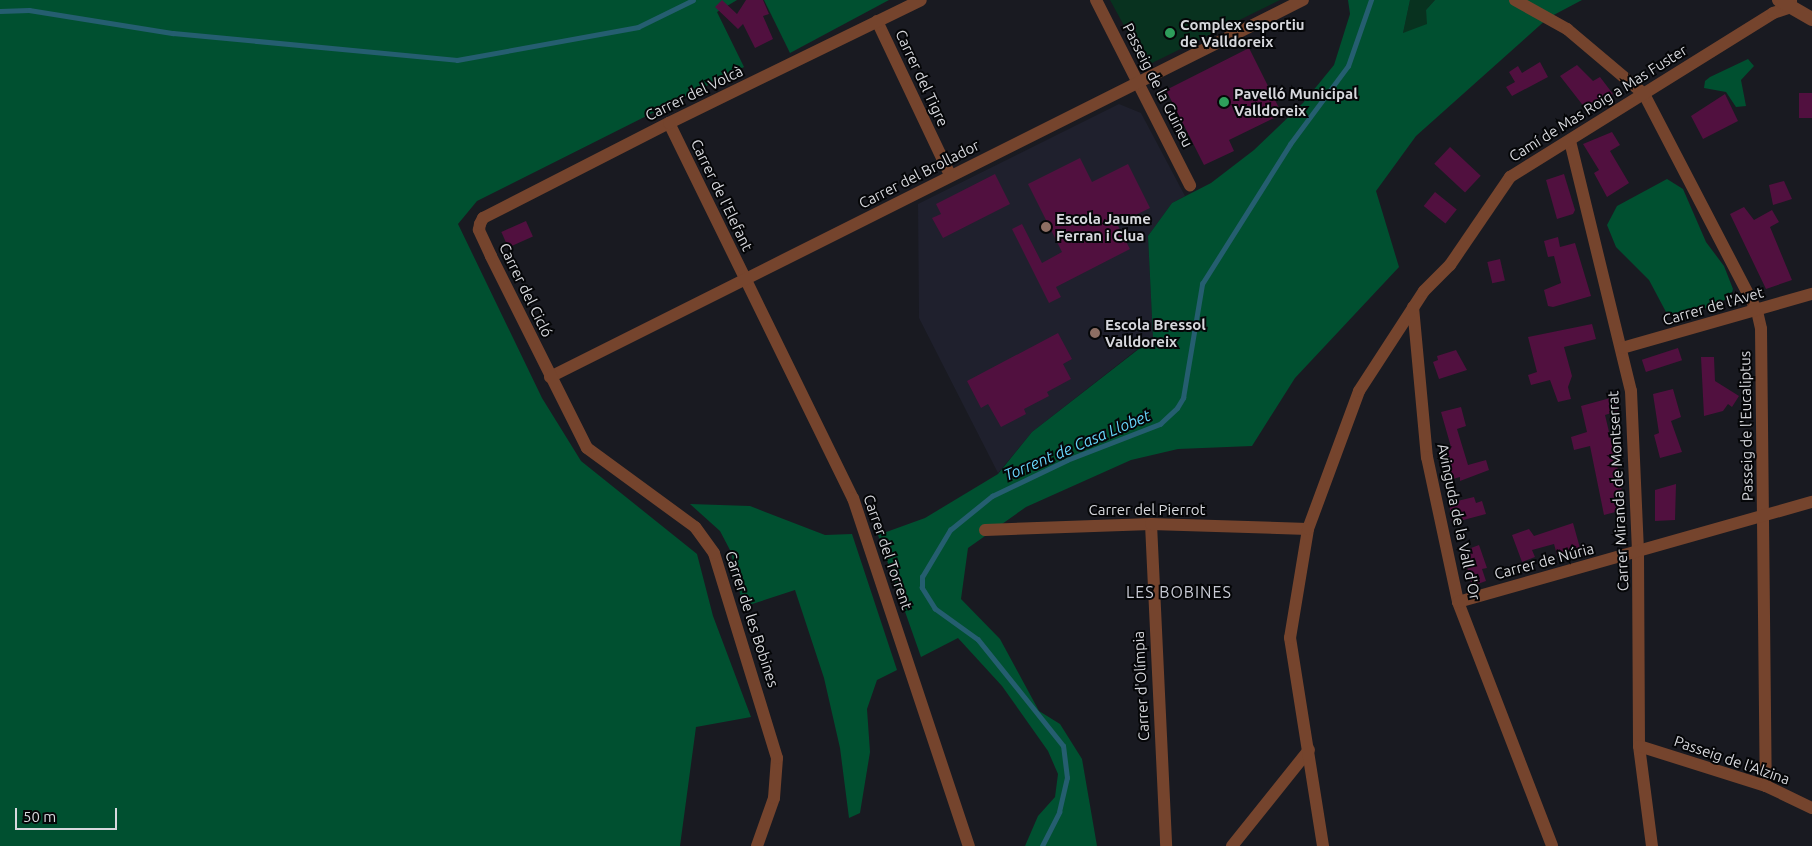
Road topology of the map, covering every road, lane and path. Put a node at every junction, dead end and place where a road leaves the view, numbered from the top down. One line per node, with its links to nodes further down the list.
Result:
1 (921, 0): 7 (street, Carrer del Volcà)
2 (1096, 0): 8 (street, Passeig de la Guineu)
3 (1303, 0): 8 (street, Carrer del Brollador)
4 (1516, 0): 9 (street)
5 (1787, 2): 6 (street); 9 (street, Camí de Mas Roig a Mas Fuster)
6 (1812, 19)
7 (877, 21): 10 (street, Carrer del Volcà); 12 (street, Carrer del Tigre)
8 (1139, 81): 12 (street, Carrer del Brollador); 13 (street, Passeig de la Guineu)
9 (1644, 94): 11 (street, Camí de Mas Roig a Mas Fuster); 18 (street, Passeig de l'Eucaliptus)
10 (669, 123): 14 (street, Carrer del Volcà); 15 (street, Carrer de l'Elefant)
11 (1570, 141): 17 (street, Camí de Mas Roig a Mas Fuster); 19 (street, Carrer Miranda de Montserrat)
12 (950, 176): 15 (street, Carrer del Brollador)
13 (1190, 185)
14 (484, 218): 20 (street, Carrer del Cicló)
15 (746, 281): 20 (street, Carrer del Brollador); 33 (street, Carrer del Torrent)
16 (1812, 294): 18 (street, Carrer de l'Avet)
17 (1413, 307): 24 (street, Camí de Mas Roig a Mas Fuster); 27 (street, Avinguda de la Vall d'Or)
18 (1757, 311): 19 (street, Carrer de l'Avet); 22 (street, Passeig de l'Eucaliptus)
19 (1622, 348): 26 (street, Carrer Miranda de Montserrat)
20 (550, 377): 32 (street, Carrer de les Bobines)
21 (1812, 502): 22 (street, Carrer de Núria)
22 (1763, 517): 26 (street, Carrer de Núria); 30 (street, Passeig de l'Eucaliptus)
23 (1151, 524): 24 (street, Carrer del Pierrot); 25 (street, Carrer del Pierrot); 34 (street, Carrer d'Olímpia)
24 (1308, 529): 29 (street, Camí de Mas Roig a Mas Fuster)
25 (985, 530)
26 (1638, 552): 27 (street, Carrer de Núria); 28 (street, Carrer Miranda de Montserrat)
27 (1458, 602): 37 (street, Avinguda de la Vall d'Or)
28 (1639, 746): 30 (street, Passeig de l'Alzina); 38 (street, Carrer Miranda de Montserrat)
29 (1309, 750): 35 (street); 36 (street, Camí de Mas Roig a Mas Fuster)
30 (1766, 786): 31 (street, Passeig de l'Alzina)
31 (1812, 808)
32 (757, 846)
33 (969, 846)
34 (1166, 846)
35 (1232, 846)
36 (1323, 846)
37 (1552, 846)
38 (1652, 846)

